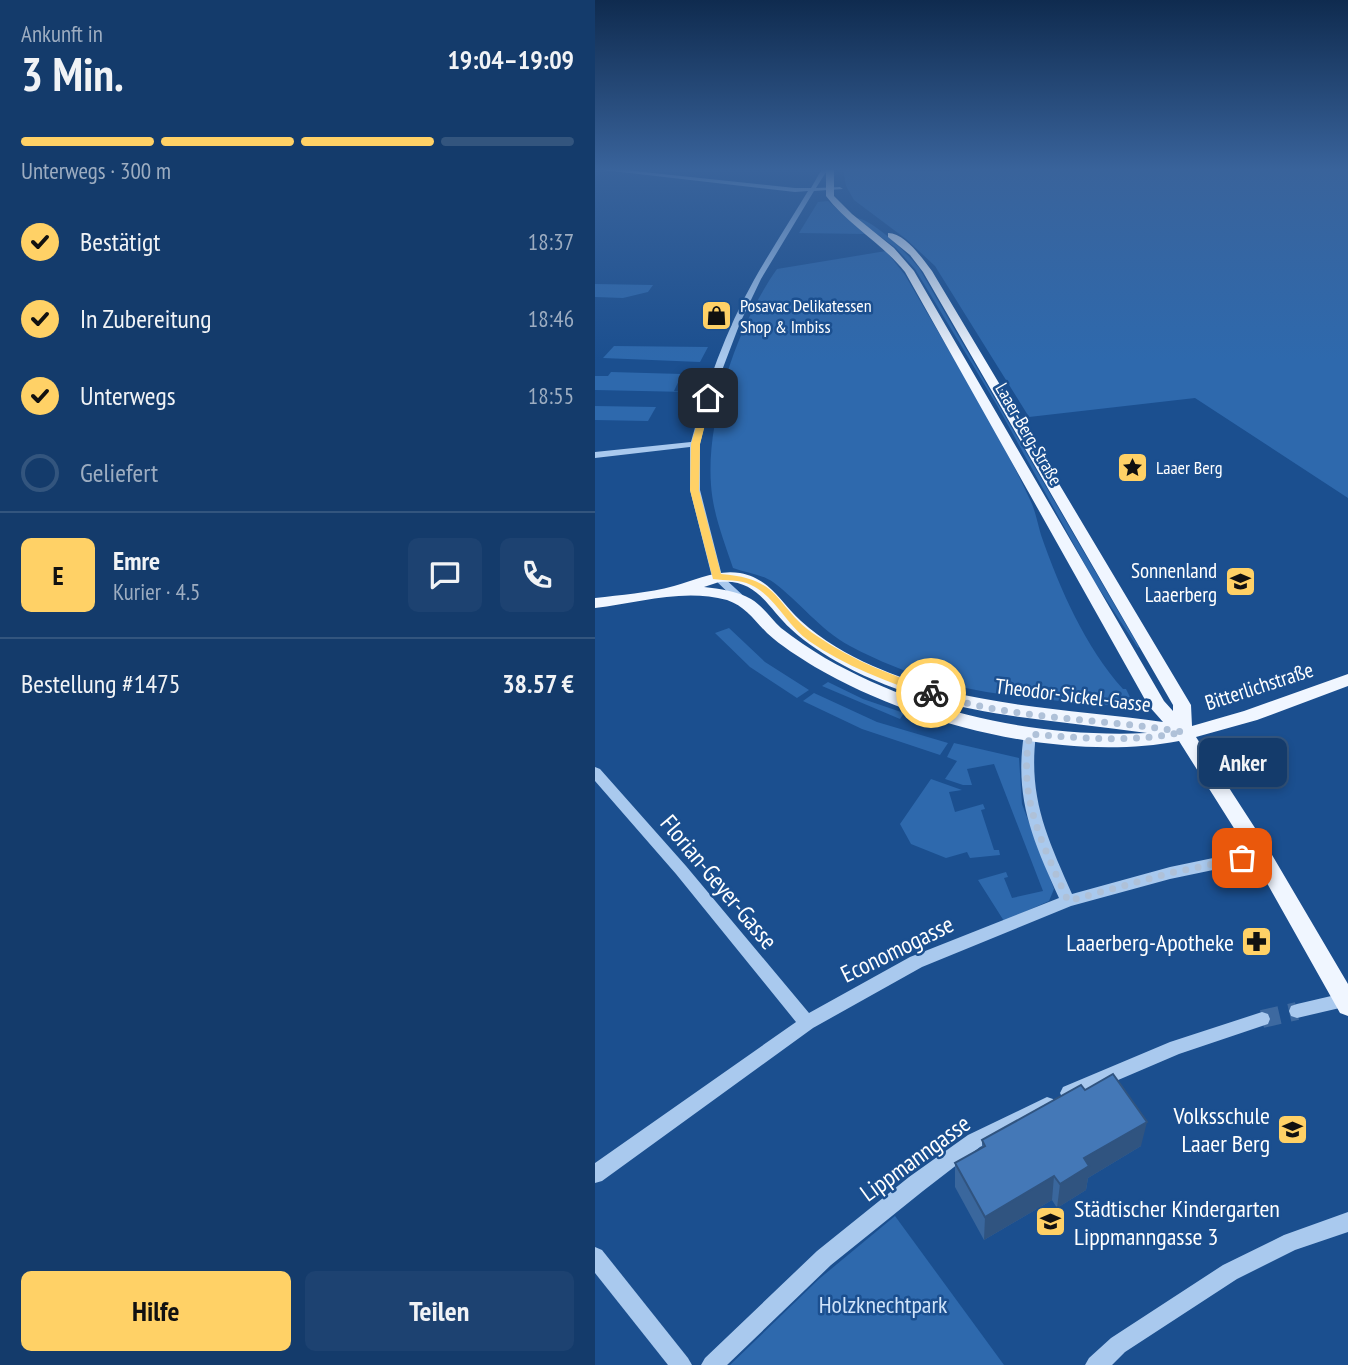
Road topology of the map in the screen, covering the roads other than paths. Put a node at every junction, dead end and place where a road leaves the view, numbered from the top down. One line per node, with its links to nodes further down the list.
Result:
1 (786, 233): 3 (street)
2 (870, 233): 10 (main road, Laaer-Berg-Straße)
3 (695, 444): 4 (street); 5 (street)
4 (595, 455)
5 (717, 577): 6 (main road); 7 (street); 10 (main road, Theodor-Sickel-Gasse)
6 (680, 589): 7 (main road); 8 (main road)
7 (744, 602): 11 (main road, Theodor-Sickel-Gasse)
8 (595, 603)
9 (1348, 680): 10 (main road, Bitterlichstraße)
10 (1183, 732): 11 (main road, Theodor-Sickel-Gasse); 13 (main road, Laaer-Berg-Straße)
11 (1030, 734): 14 (street)
12 (595, 772): 18 (street, Florian-Geyer-Gasse)
13 (1261, 854): 14 (street, Economogasse); 15 (main road, Laaer-Berg-Straße)
14 (1068, 901): 18 (street, Economogasse)
15 (1346, 1003): 16 (street)
16 (1297, 1011)
17 (1262, 1019): 23 (street, Lippmanngasse)
18 (807, 1023): 19 (street, Economogasse)
19 (595, 1174)
20 (1348, 1222): 24 (street)
21 (595, 1257): 22 (street)
22 (681, 1365)
23 (712, 1365)
24 (1096, 1365)

